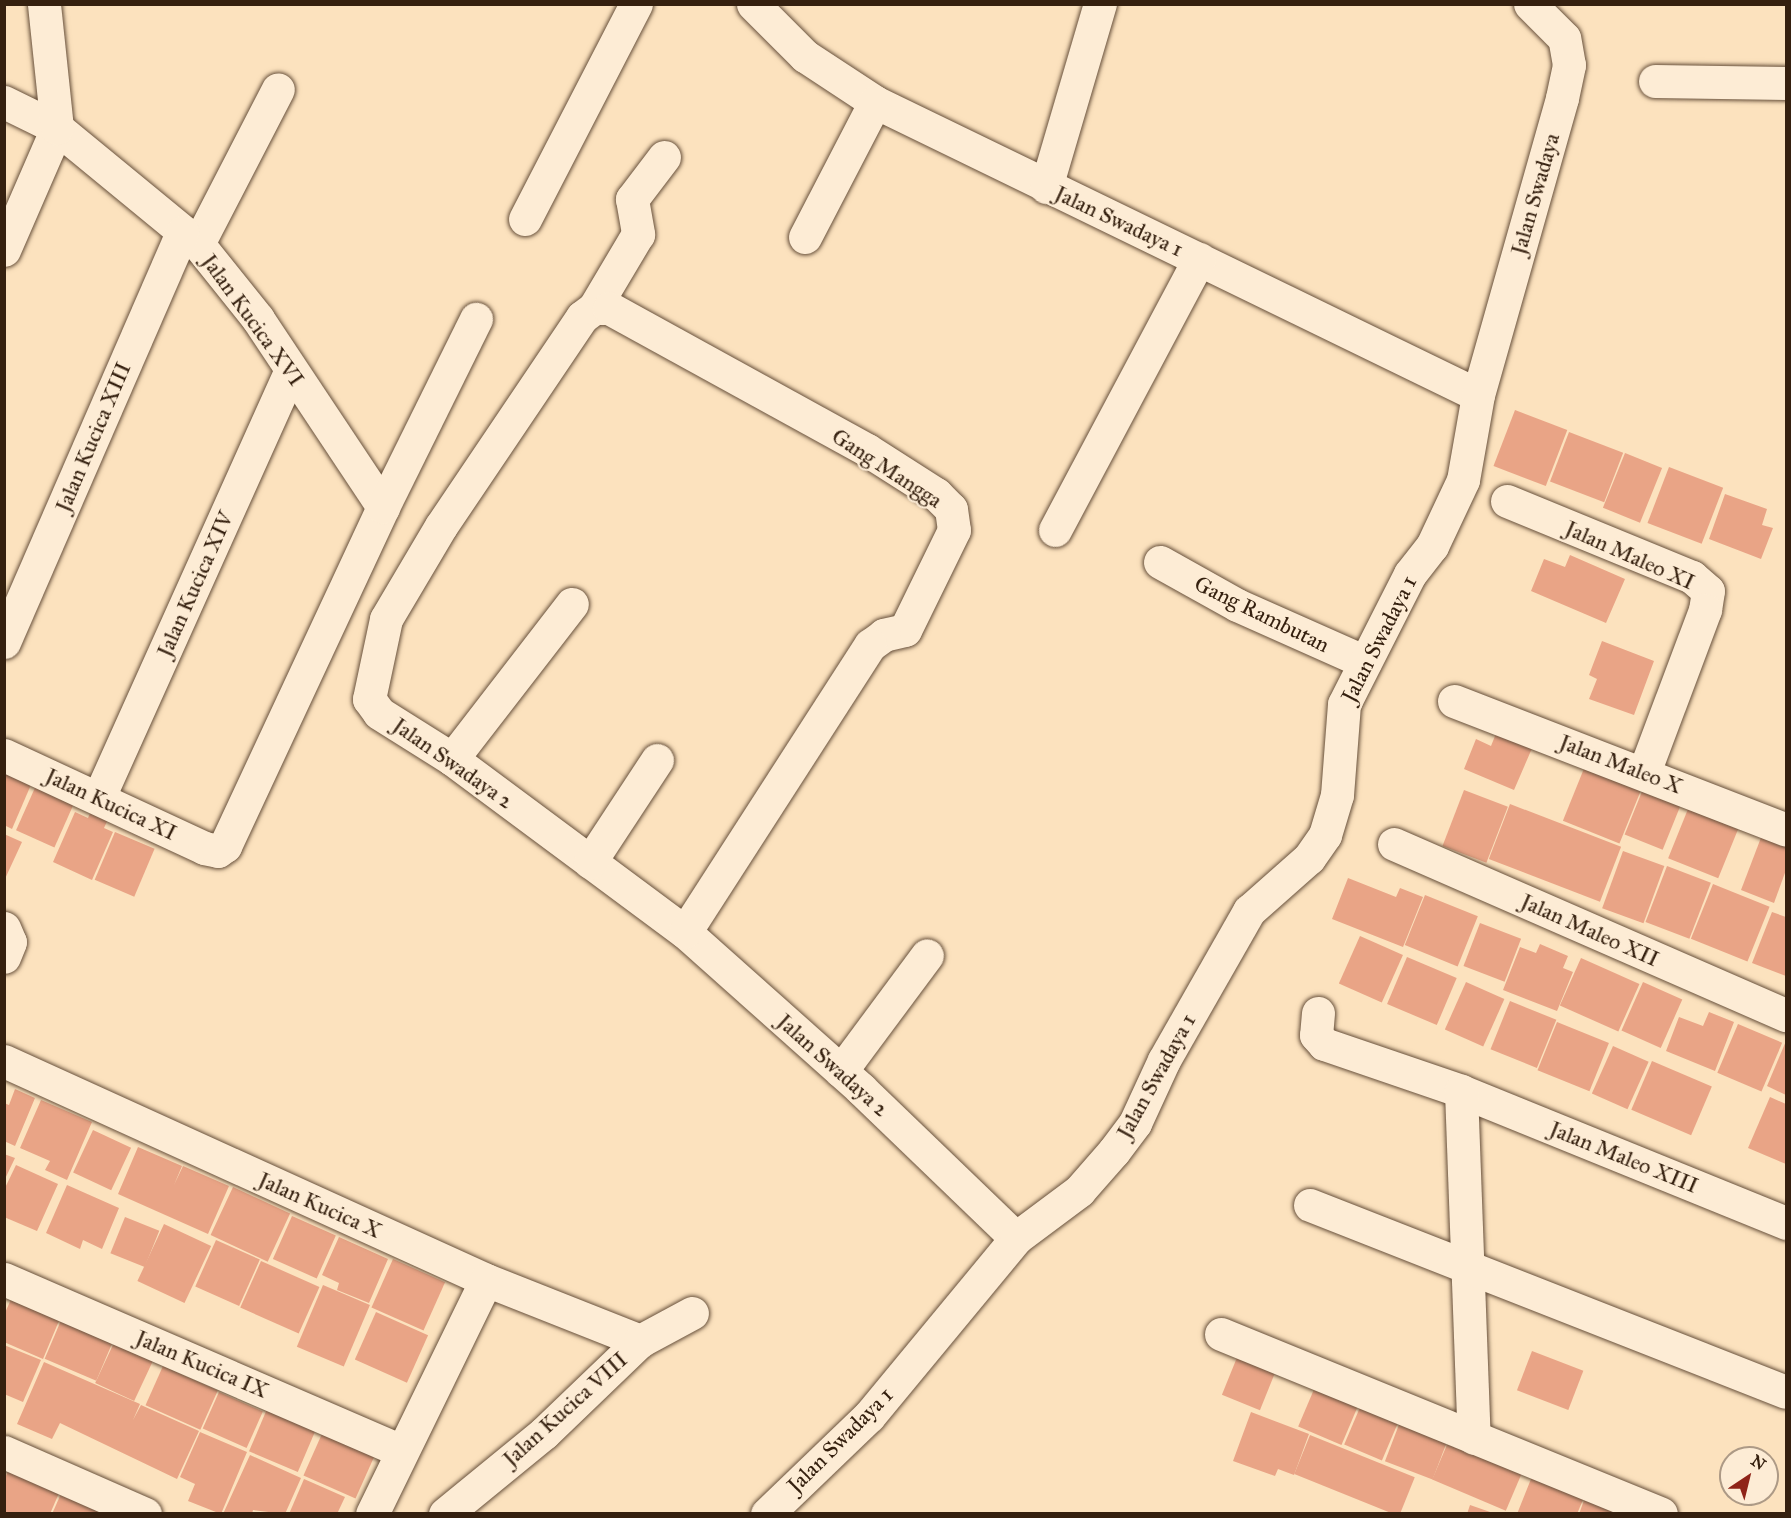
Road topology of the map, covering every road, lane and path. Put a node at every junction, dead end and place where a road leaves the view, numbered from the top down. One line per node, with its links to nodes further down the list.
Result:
1 (44, 4): 11 (street)
2 (636, 4): 14 (street)
3 (753, 4): 10 (street, Jalan Swadaya 1)
4 (1100, 4): 13 (street)
5 (1530, 4): 22 (street, Jalan Swadaya)
6 (1655, 81): 7 (street)
7 (1786, 83)
8 (278, 89): 16 (street, Jalan Kucica XIII)
9 (4, 102): 11 (street, Jalan Kucica XVI)
10 (875, 102): 13 (street, Jalan Swadaya 1); 15 (street)
11 (57, 128): 16 (street, Jalan Kucica XVI); 17 (street)
12 (664, 157): 19 (street, Jalan Swadaya 2)
13 (1046, 188): 18 (street, Jalan Swadaya 1)
14 (525, 219)
15 (805, 237)
16 (190, 238): 21 (street, Jalan Kucica XVI); 28 (street, Jalan Kucica XIII)
17 (4, 250)
18 (1199, 259): 22 (street, Jalan Swadaya 1); 25 (street)
19 (594, 308): 32 (street, Jalan Swadaya 2); 40 (street, Gang Mangga)
20 (476, 319): 24 (street)
21 (291, 370): 24 (street, Jalan Kucica XVI); 35 (street, Jalan Kucica XIV)
22 (1478, 395): 29 (street, Jalan Swadaya 1)
23 (1507, 501): 34 (street, Jalan Maleo XI)
24 (382, 507): 35 (street, Jalan Kucica XI)
25 (1055, 530)
26 (1160, 562): 29 (street, Gang Rambutan)
27 (572, 604): 32 (street)
28 (4, 642)
29 (1365, 662): 50 (street, Jalan Swadaya 1)
30 (1454, 701): 34 (street, Jalan Maleo X)
31 (4, 755): 35 (street, Jalan Kucica XI)
32 (452, 759): 38 (street, Jalan Swadaya 2)
33 (657, 760): 38 (street)
34 (1644, 772): 36 (street, Jalan Maleo X)
35 (99, 797)
36 (1786, 830)
37 (1394, 844): 44 (street, Jalan Maleo XII)
38 (590, 862): 40 (street, Jalan Swadaya 2)
39 (4, 928): 42 (street)
40 (685, 932): 46 (street, Jalan Swadaya 2)
41 (927, 955): 46 (street)
42 (4, 957)
43 (1318, 1013): 47 (street, Jalan Maleo XIII)
44 (1786, 1015)
45 (4, 1061): 53 (street, Jalan Kucica X)
46 (841, 1071): 50 (street, Jalan Swadaya 2)
47 (1461, 1091): 49 (street, Jalan Maleo XIII); 51 (street)
48 (1310, 1205): 51 (street)
49 (1786, 1223)
50 (1016, 1238): 64 (street, Jalan Swadaya 1)
51 (1468, 1265): 57 (street); 58 (street)
52 (4, 1279): 59 (street, Jalan Kucica IX)
53 (486, 1280): 56 (street, Jalan Kucica X); 59 (street)
54 (692, 1313): 56 (street, Jalan Kucica VIII)
55 (1221, 1334): 58 (street)
56 (640, 1341): 63 (street, Jalan Kucica VIII)
57 (1786, 1392)
58 (1474, 1438): 65 (street)
59 (400, 1450): 62 (street)
60 (4, 1452): 61 (street)
61 (145, 1514)
62 (372, 1514)
63 (445, 1514)
64 (766, 1514)
65 (1661, 1514)

